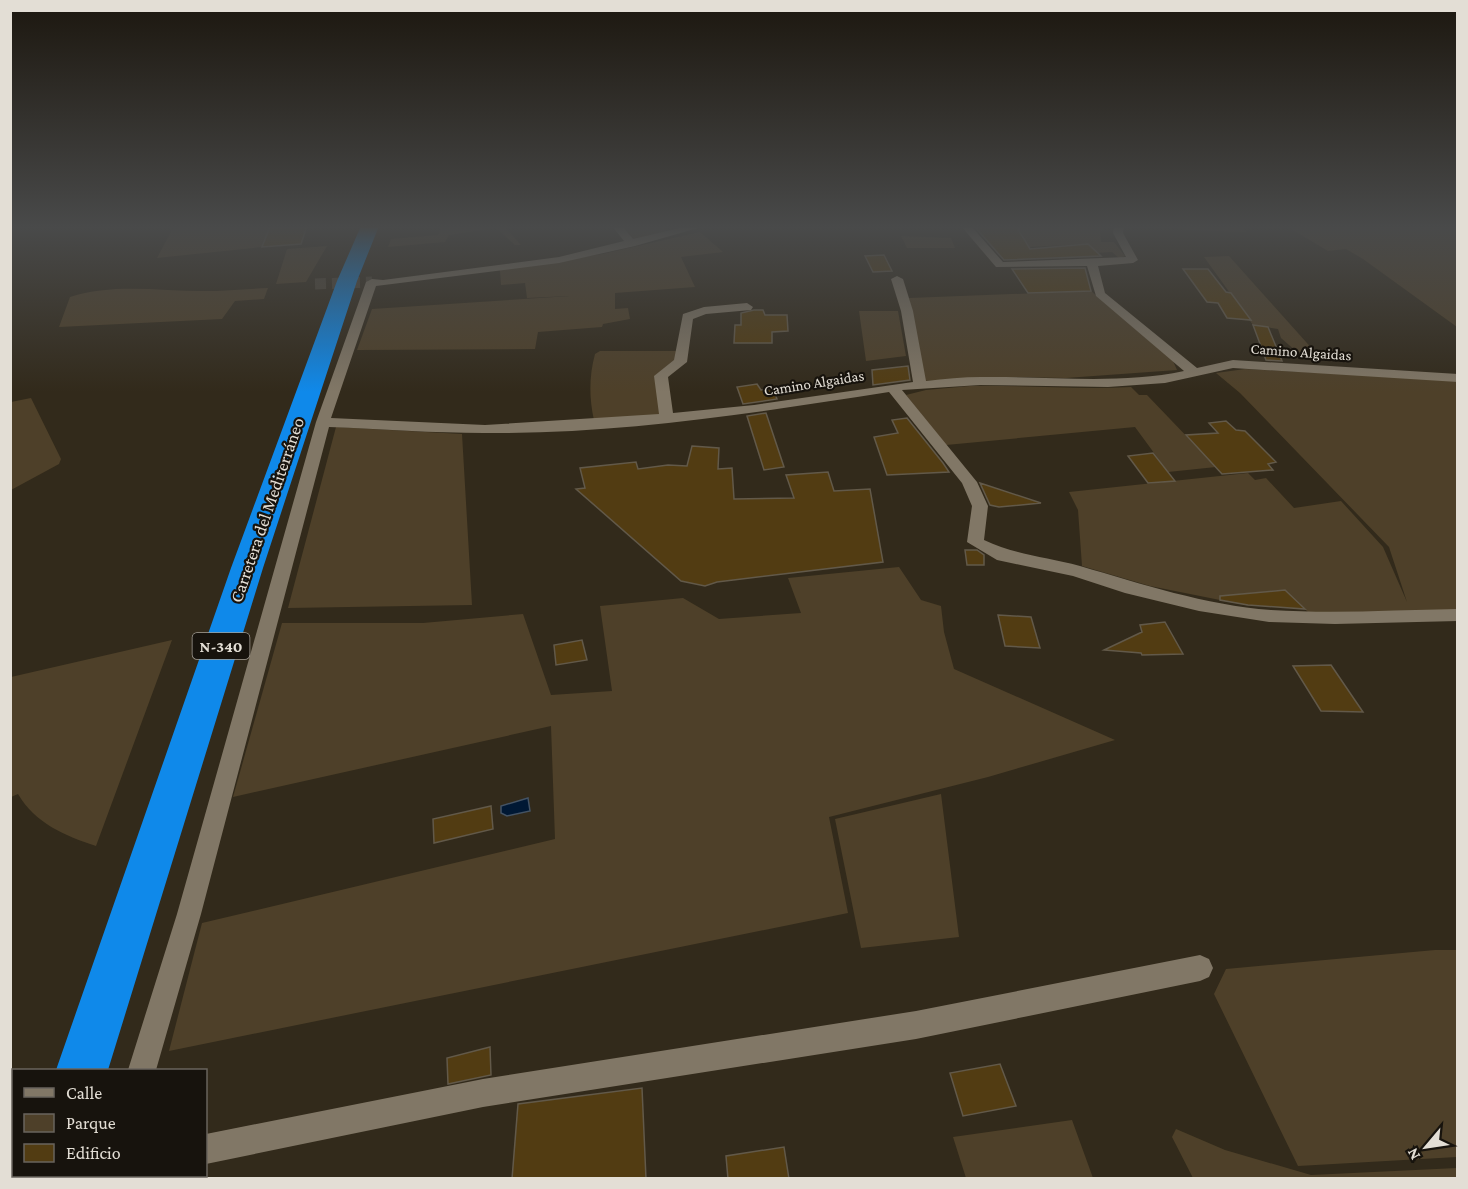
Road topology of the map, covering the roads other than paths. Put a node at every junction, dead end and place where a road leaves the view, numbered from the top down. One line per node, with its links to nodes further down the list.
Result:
1 (347, 281): 14 (highway, Carretera del Mediterráneo / N-340)
2 (395, 281): 11 (street)
3 (898, 281): 8 (street)
4 (1097, 281): 6 (street)
5 (747, 307): 10 (street)
6 (1194, 372): 7 (street, Camino Algaidas); 8 (street, Camino Algaidas)
7 (1458, 378)
8 (920, 385): 9 (street, Camino Algaidas)
9 (892, 387): 10 (street, Camino Algaidas); 12 (street)
10 (667, 418): 11 (street, Camino Algaidas)
11 (323, 422): 15 (street)
12 (1458, 615)
13 (1200, 968): 16 (street)
14 (83, 1069)
15 (143, 1069)
16 (207, 1149)

